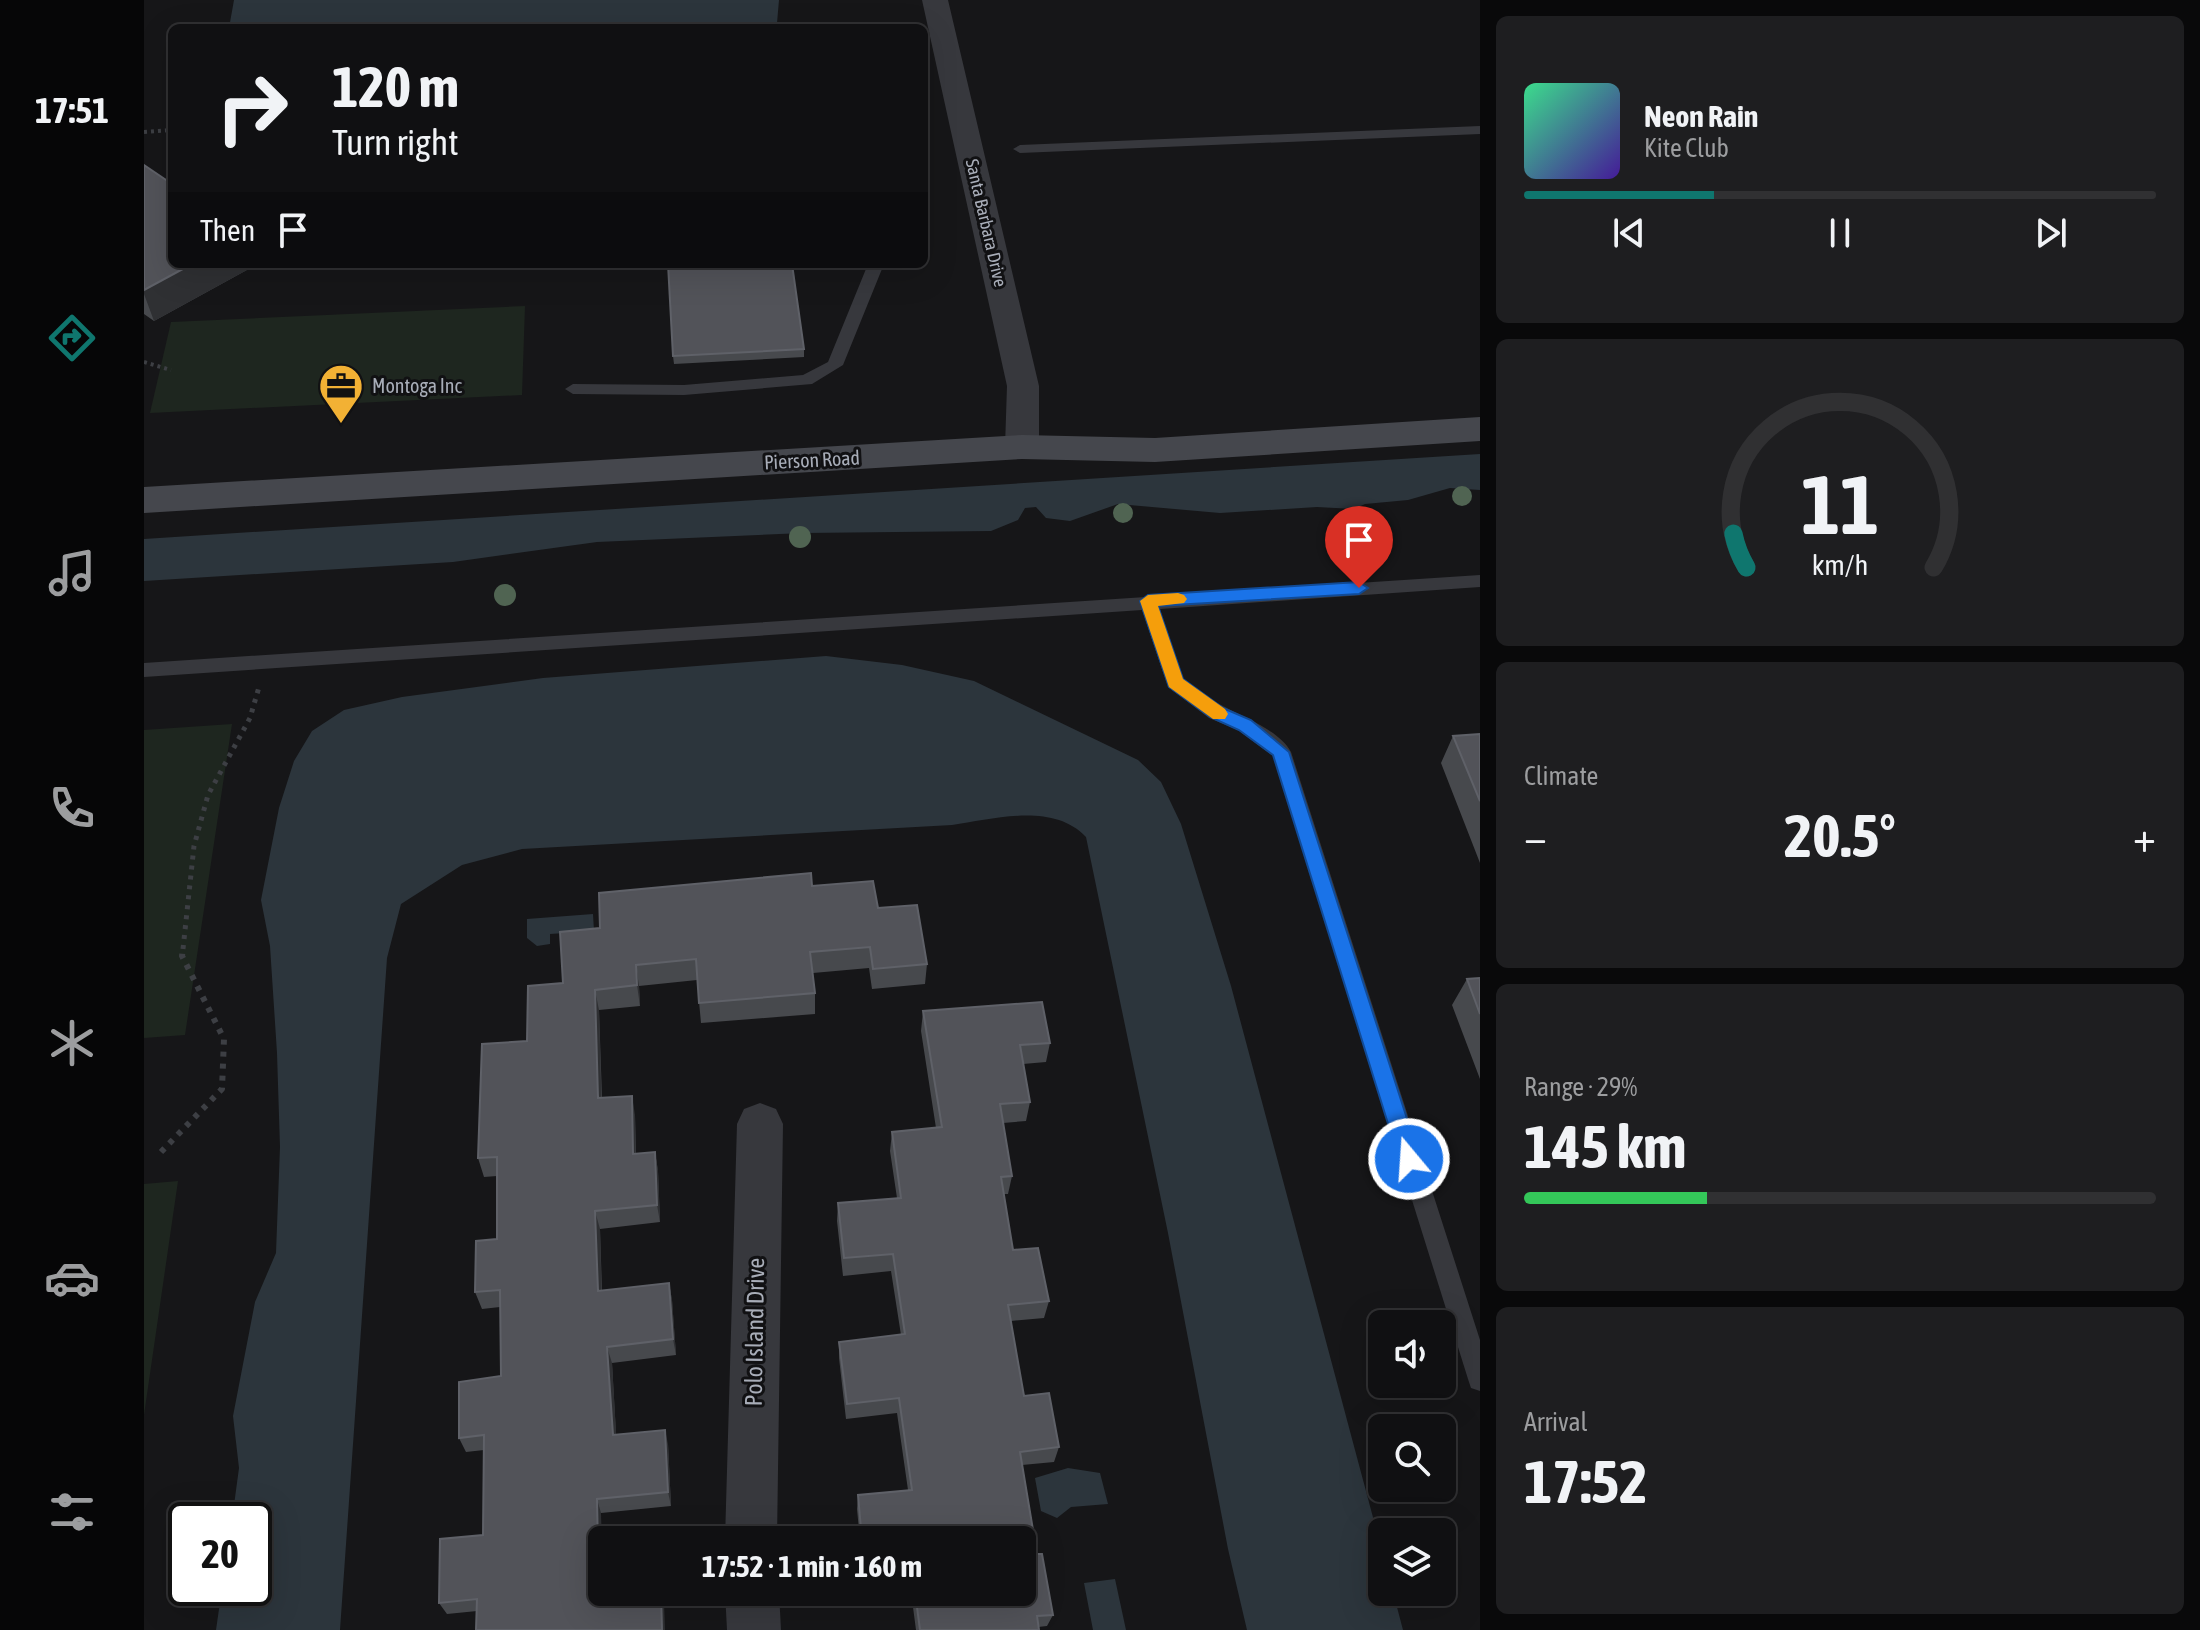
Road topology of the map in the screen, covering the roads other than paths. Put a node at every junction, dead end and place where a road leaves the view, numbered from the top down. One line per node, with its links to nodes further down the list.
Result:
1 (935, 0): 7 (street, Santa Barbara Drive)
2 (1480, 130): 3 (lane)
3 (1020, 149)
4 (874, 268): 5 (lane)
5 (573, 389)
6 (1480, 429): 7 (street, Pierson Road)
7 (1022, 447): 8 (street, Pierson Road)
8 (144, 500)
9 (1480, 581): 10 (lane)
10 (1148, 601): 11 (lane); 13 (lane)
11 (144, 670)
12 (760, 1124): 15 (street, Polo Island Drive)
13 (1472, 1332): 14 (lane)
14 (1480, 1379)
15 (751, 1526)
16 (753, 1606): 17 (street)
17 (754, 1630)

